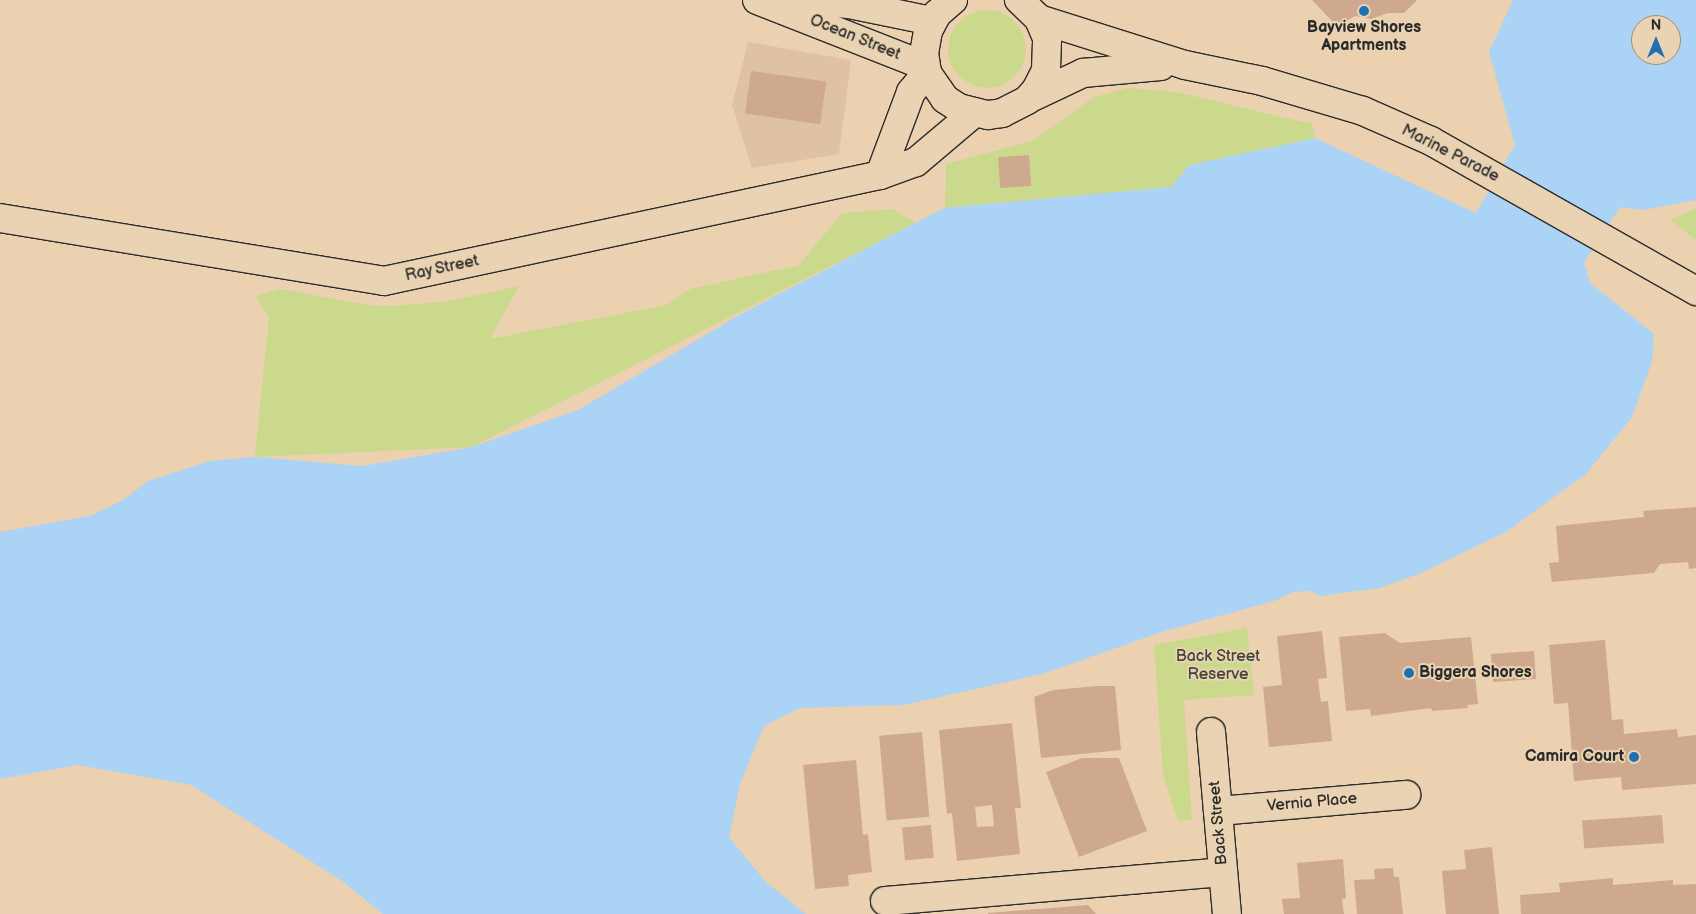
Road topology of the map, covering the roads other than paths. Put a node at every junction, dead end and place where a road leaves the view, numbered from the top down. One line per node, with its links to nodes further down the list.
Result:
1 (757, 0): 8 (street, Ocean Street)
2 (799, 0): 4 (street, Ocean Street)
3 (1019, 0): 6 (street)
4 (854, 2): 5 (street, Ocean Street)
5 (939, 9): 8 (street)
6 (1039, 19): 7 (street, Marine Parade); 9 (street)
7 (1185, 65): 9 (street, Marine Parade); 13 (street, Marine Parade)
8 (926, 70): 10 (street); 11 (street)
9 (1026, 100): 10 (street, Marine Parade)
10 (974, 113): 11 (street, Ray Street)
11 (880, 176): 12 (street, Ray Street)
12 (0, 218)
13 (1696, 291)
14 (1211, 732): 16 (street, Back Street)
15 (1406, 795): 16 (street, Vernia Place)
16 (1218, 811): 17 (street, Back Street)
17 (1223, 872): 18 (street); 19 (street, Back Street)
18 (885, 901)
19 (1227, 914)

